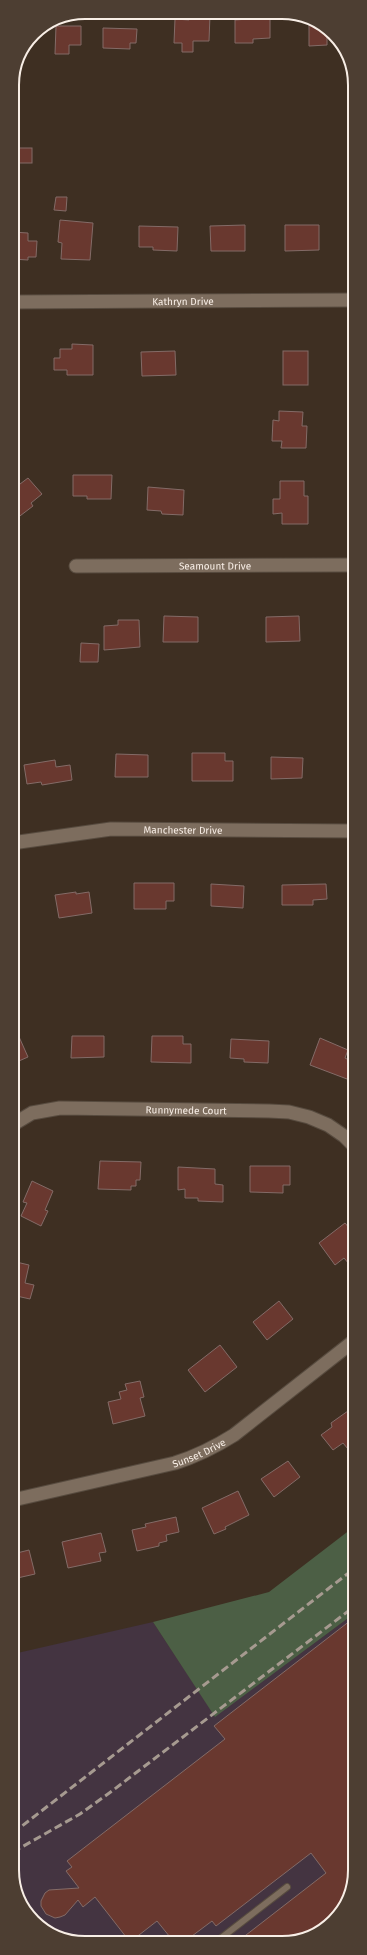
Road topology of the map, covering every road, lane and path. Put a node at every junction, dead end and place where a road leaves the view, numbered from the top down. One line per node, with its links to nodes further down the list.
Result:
1 (348, 300): 2 (street, Kathryn Drive)
2 (19, 302)
3 (348, 565): 4 (street, Seamount Drive)
4 (76, 566)
5 (348, 831): 6 (street, Manchester Drive)
6 (19, 842)
7 (19, 1121): 8 (street, Runnymede Court)
8 (348, 1140)
9 (348, 1345): 10 (street, Sunset Drive)
10 (19, 1498)
11 (287, 1887): 12 (lane)
12 (224, 1936)

